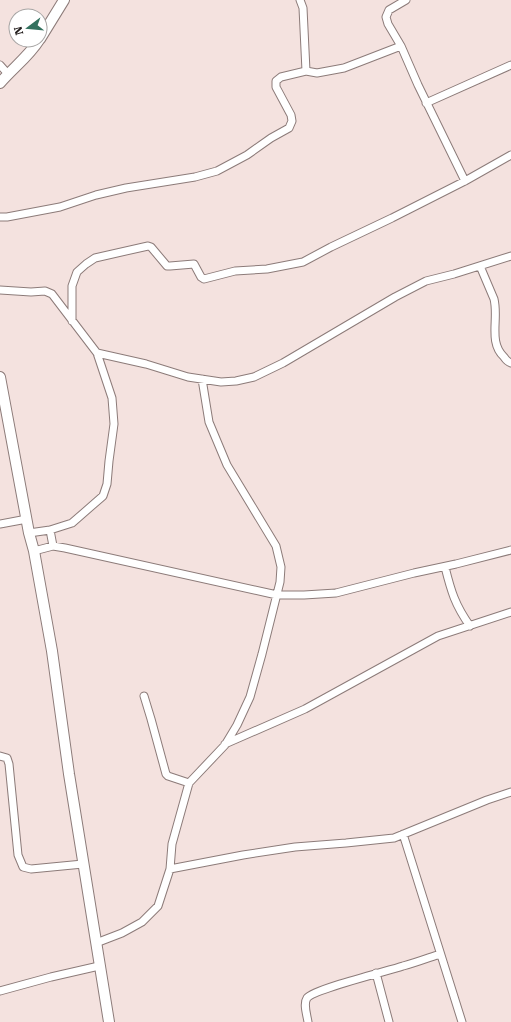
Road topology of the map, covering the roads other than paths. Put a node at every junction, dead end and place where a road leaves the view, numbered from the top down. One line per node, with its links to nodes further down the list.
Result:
1 (64, 0): 4 (main road)
2 (300, 0): 9 (street)
3 (406, 0): 5 (street)
4 (48, 26)
5 (401, 46): 9 (street); 12 (street)
6 (34, 48): 10 (main road)
7 (0, 65): 10 (street)
8 (511, 65): 12 (street)
9 (306, 71): 15 (street)
10 (8, 74): 11 (main road)
11 (0, 83)
12 (426, 103): 14 (street)
13 (511, 155): 14 (street)
14 (465, 181): 19 (street)
15 (0, 217)
16 (511, 256): 17 (street)
17 (480, 266): 21 (street); 23 (street)
18 (0, 290): 19 (street)
19 (72, 321): 20 (street)
20 (97, 353): 23 (street); 26 (street)
21 (511, 363)
22 (0, 378): 24 (main road)
23 (202, 379): 32 (street)
24 (27, 518): 25 (street); 27 (main road)
25 (0, 524)
26 (50, 530): 27 (street); 28 (street)
27 (29, 534): 30 (main road)
28 (53, 546): 30 (street); 32 (street)
29 (511, 550): 31 (street)
30 (34, 551): 41 (main road)
31 (445, 567): 32 (street); 34 (street)
32 (277, 595): 36 (street)
33 (511, 612): 34 (street)
34 (470, 626): 36 (street)
35 (144, 696): 38 (street)
36 (225, 744): 38 (street)
37 (0, 756): 41 (street)
38 (189, 783): 42 (street)
39 (511, 792): 40 (street)
40 (403, 834): 42 (street); 44 (street)
41 (83, 864): 43 (main road)
42 (170, 868): 43 (street)
43 (96, 943): 45 (main road)
44 (440, 954): 46 (street); 51 (street)
45 (99, 966): 47 (street); 48 (main road)
46 (376, 973): 49 (street); 50 (street)
47 (0, 990)
48 (109, 1022)
49 (308, 1022)
50 (389, 1022)
51 (462, 1022)

